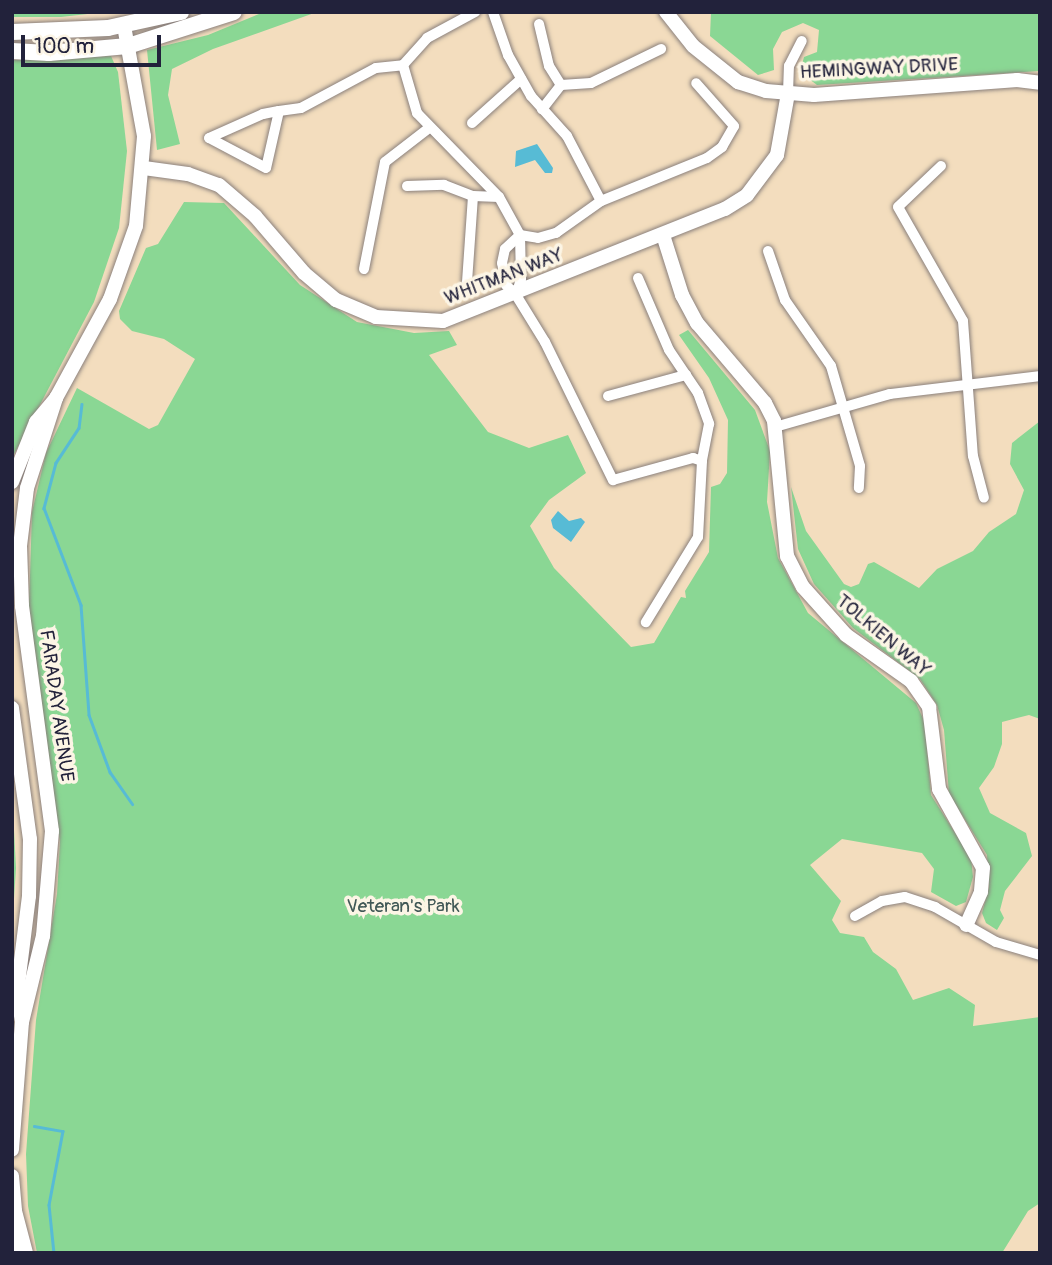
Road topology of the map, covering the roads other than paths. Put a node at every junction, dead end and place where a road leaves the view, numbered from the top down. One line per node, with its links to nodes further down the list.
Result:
1 (181, 12): 7 (main road)
2 (234, 12): 11 (main road)
3 (475, 12): 13 (street)
4 (493, 12): 14 (street)
5 (666, 12): 18 (street, HEMINGWAY DRIVE)
6 (539, 24): 17 (street)
7 (124, 26): 8 (main road); 11 (street, FARADAY AVENUE)
8 (12, 32)
9 (802, 41): 18 (street, WHITMAN WAY)
10 (662, 48): 17 (street)
11 (129, 49): 12 (main road); 24 (street, FARADAY AVENUE)
12 (12, 51)
13 (403, 65): 20 (street); 22 (street)
14 (521, 79): 19 (street); 21 (street)
15 (696, 83): 28 (street)
16 (1040, 83): 18 (street, HEMINGWAY DRIVE)
17 (561, 85): 19 (street)
18 (788, 93): 29 (street, WHITMAN WAY)
19 (542, 108): 28 (street)
20 (279, 111): 20 (street)
21 (472, 123)
22 (429, 128): 27 (street); 32 (street)
23 (941, 166): 38 (street)
24 (144, 168): 35 (street, WHITMAN WAY); 40 (street, FARADAY AVENUE)
25 (407, 186): 26 (street)
26 (473, 196): 27 (street); 34 (street)
27 (499, 197): 30 (street)
28 (601, 201): 30 (street)
29 (663, 235): 35 (street, WHITMAN WAY); 42 (street, TOLKIEN WAY)
30 (520, 236): 35 (street); 35 (street)
31 (768, 251): 41 (street)
32 (364, 269)
33 (638, 278): 36 (street)
34 (467, 282)
35 (516, 295): 43 (street)
36 (686, 375): 39 (street); 43 (street)
37 (1040, 376): 38 (street)
38 (969, 381): 41 (street); 46 (street)
39 (608, 396)
40 (56, 398): 44 (street, FARADAY AVENUE); 52 (street, FARADAY AVENUE)
41 (844, 407): 42 (street); 45 (street)
42 (775, 427): 50 (street, TOLKIEN WAY)
43 (702, 461): 47 (street)
44 (12, 482)
45 (859, 488)
46 (984, 498)
47 (646, 622)
48 (12, 708): 52 (street, FARADAY AVENUE)
49 (855, 916): 50 (street)
50 (966, 925): 51 (street)
51 (1040, 955)
52 (22, 1022): 53 (street, FARADAY AVENUE)
53 (12, 1150)
54 (12, 1176): 55 (street)
55 (13, 1213): 58 (street)
56 (12, 1236): 57 (street)
57 (15, 1253)
58 (26, 1253)

